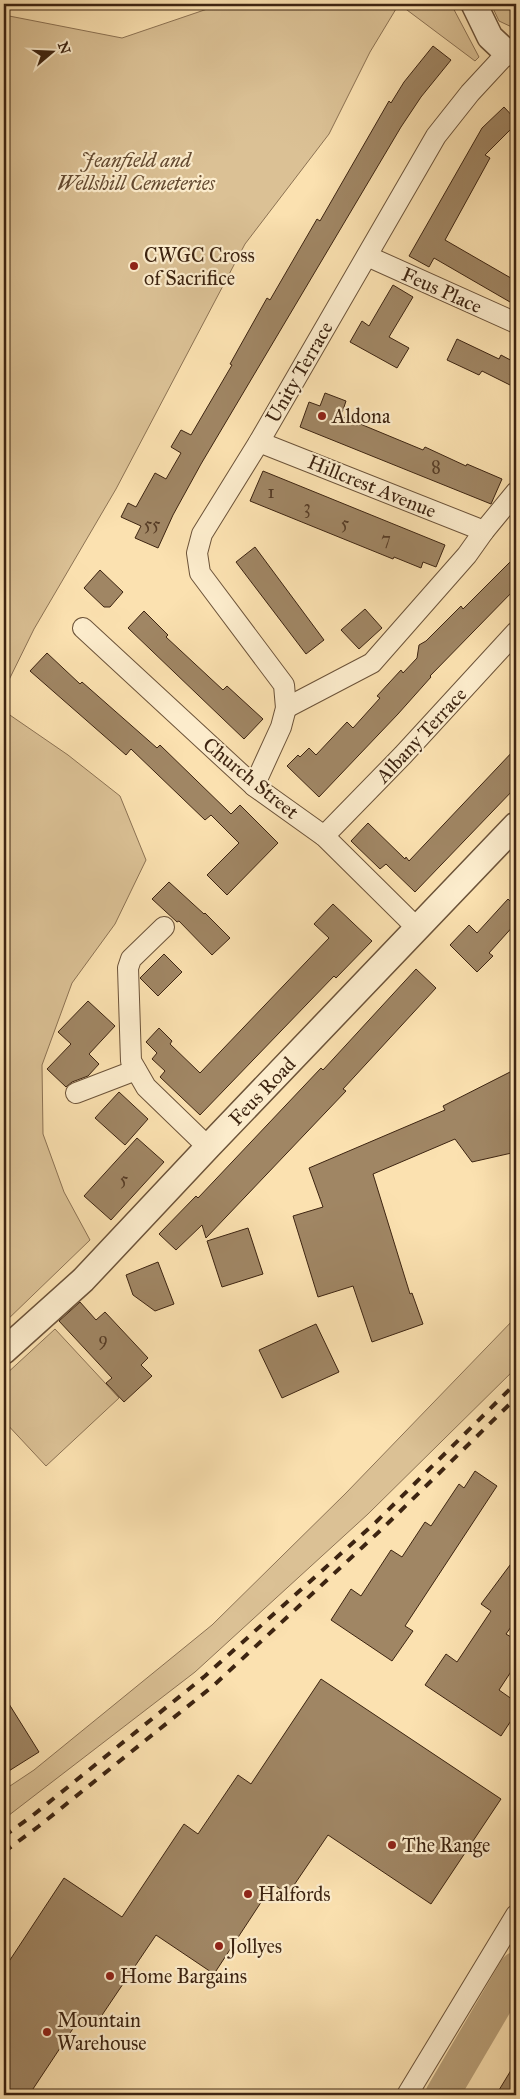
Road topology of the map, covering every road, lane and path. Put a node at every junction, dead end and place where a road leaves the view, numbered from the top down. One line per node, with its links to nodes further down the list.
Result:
1 (474, 4): 2 (street)
2 (511, 52): 3 (street, Unity Terrace)
3 (367, 256): 4 (street, Feus Place); 5 (street, Unity Terrace)
4 (516, 324)
5 (259, 442): 7 (street, Hillcrest Avenue); 10 (street, Unity Terrace)
6 (516, 492): 7 (street)
7 (484, 531): 10 (street)
8 (83, 628): 11 (street, Church Street)
9 (516, 632): 13 (street, Albany Terrace)
10 (286, 708): 11 (street, Unity Terrace)
11 (254, 786): 13 (street, Church Street)
12 (516, 825): 15 (street, Feus Road)
13 (324, 836): 15 (street, Church Street)
14 (164, 927): 16 (street)
15 (418, 928): 18 (street, Feus Road)
16 (136, 1070): 17 (street); 18 (street)
17 (76, 1093)
18 (208, 1147): 19 (street, Feus Road)
19 (4, 1351)
20 (516, 1915): 21 (street)
21 (407, 2095)

